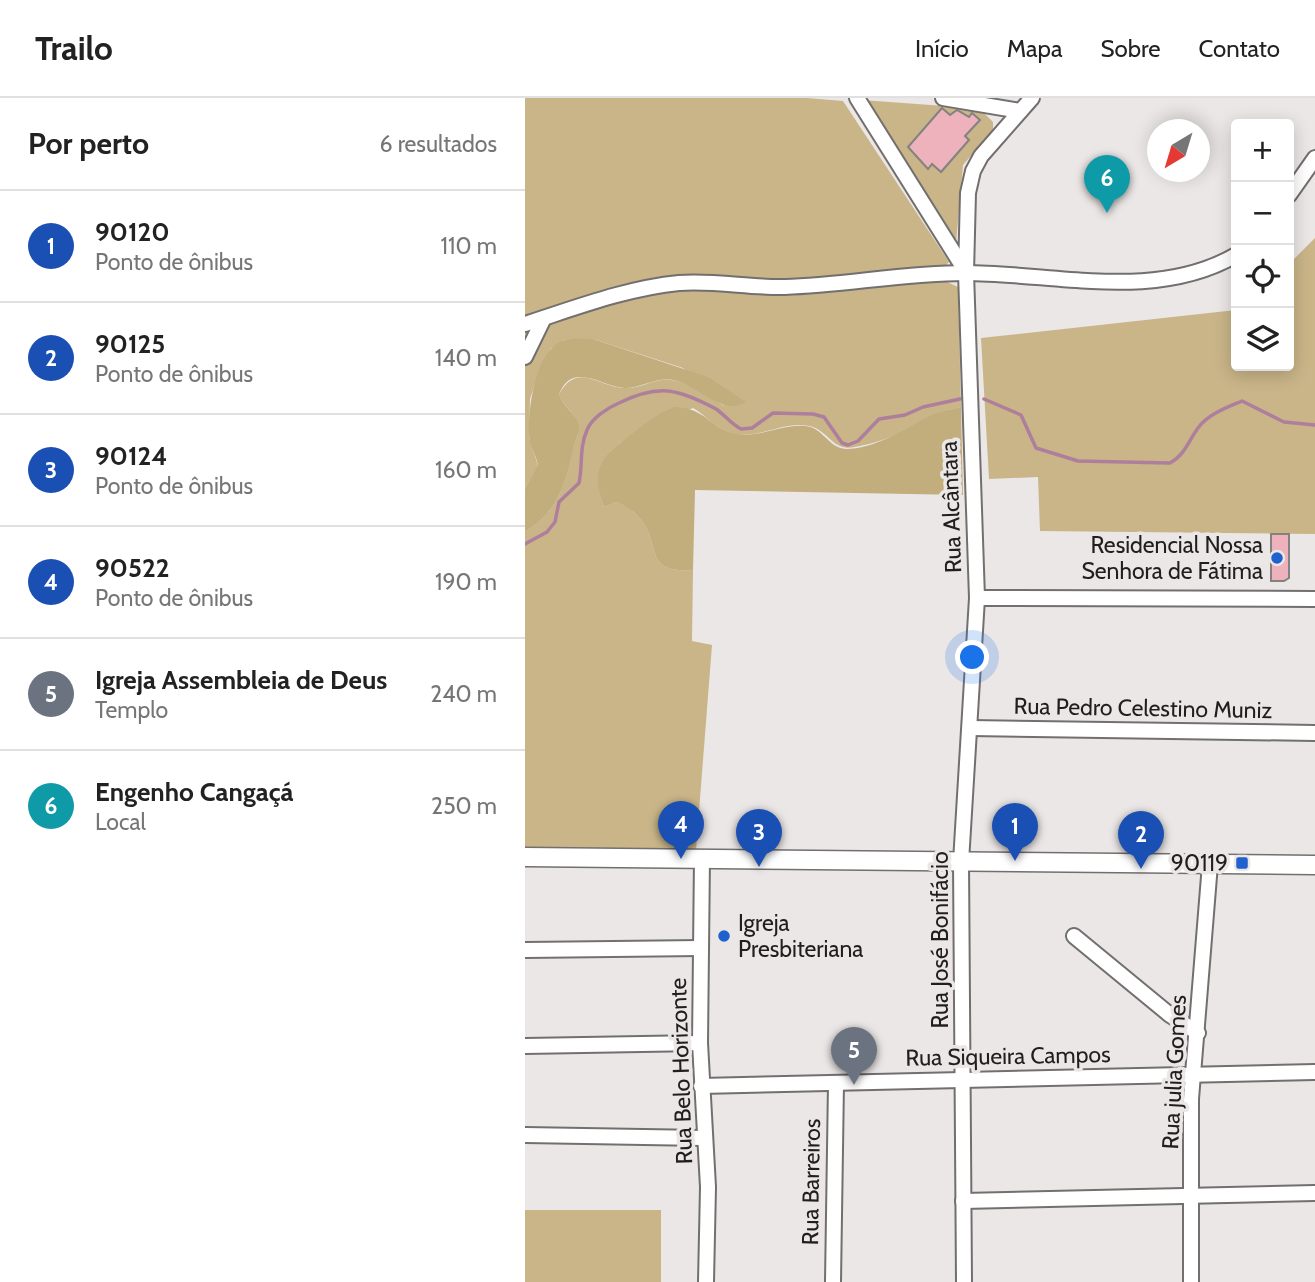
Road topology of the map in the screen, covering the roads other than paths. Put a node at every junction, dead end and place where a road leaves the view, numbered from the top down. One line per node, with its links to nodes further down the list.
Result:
1 (857, 98): 8 (street)
2 (943, 98): 4 (street)
3 (1032, 98): 4 (street, Rua Alcântara)
4 (1020, 111): 8 (street, Rua Alcântara)
5 (1315, 158): 6 (street)
6 (1294, 188)
7 (1231, 258): 8 (street)
8 (966, 273): 9 (street); 12 (street, Rua Alcântara)
9 (544, 318): 10 (street); 11 (street)
10 (525, 324)
11 (525, 357)
12 (977, 598): 13 (street, Rua Alcântara); 14 (street, Rua José Bonifácio)
13 (1315, 599)
14 (971, 728): 15 (street, Rua Pedro Celestino Muniz); 18 (street, Rua José Bonifácio)
15 (1315, 733)
16 (525, 857): 17 (main road)
17 (702, 858): 18 (main road); 22 (street, Rua Belo Horizonte)
18 (961, 862): 19 (main road); 29 (street, Rua José Bonifácio)
19 (1210, 864): 20 (main road); 24 (street, Rua julia Gomes)
20 (1315, 865)
21 (1074, 936): 24 (street)
22 (701, 948): 23 (street); 25 (street, Rua Belo Horizonte)
23 (525, 950)
24 (1198, 1033): 28 (street, Rua julia Gomes)
25 (700, 1043): 26 (street); 31 (street, Rua Belo Horizonte)
26 (525, 1046)
27 (1315, 1072): 28 (street, Rua Siqueira Campos)
28 (1194, 1074): 29 (street, Rua Siqueira Campos); 35 (street, Rua julia Gomes)
29 (964, 1079): 30 (street, Rua Siqueira Campos); 36 (street, Rua José Bonifácio)
30 (836, 1083): 31 (street, Rua Siqueira Campos); 38 (street, Rua Barreiros)
31 (701, 1086): 33 (street, Rua Belo Horizonte)
32 (525, 1135): 33 (street)
33 (703, 1138): 37 (street, Rua Belo Horizonte)
34 (1315, 1193): 35 (street)
35 (1192, 1196): 36 (street); 40 (street, Rua julia Gomes)
36 (963, 1201): 39 (street, Rua José Bonifácio)
37 (706, 1282)
38 (833, 1282)
39 (964, 1282)
40 (1191, 1282)

